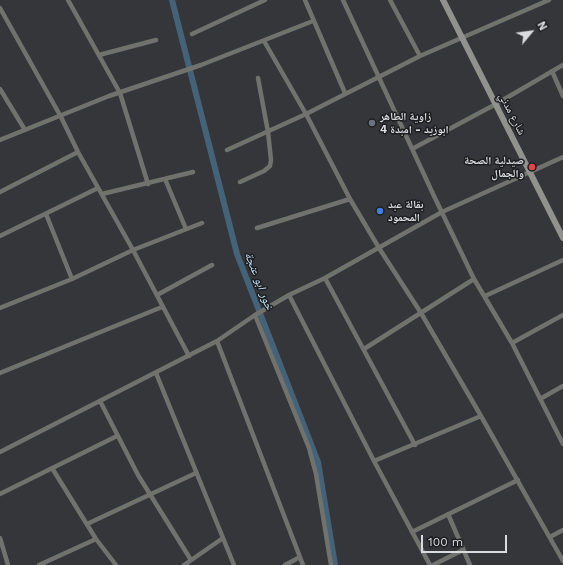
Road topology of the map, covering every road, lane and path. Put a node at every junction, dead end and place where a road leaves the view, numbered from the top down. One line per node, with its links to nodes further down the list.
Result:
1 (68, 0): 15 (street)
2 (265, 0): 11 (street)
3 (305, 0): 10 (street)
4 (343, 0): 19 (street)
5 (390, 0): 16 (street)
6 (443, 0): 12 (street, شارع مدني)
7 (549, 0): 8 (street)
8 (538, 2): 12 (street)
9 (0, 8): 27 (street)
10 (313, 21): 14 (street); 23 (street)
11 (192, 34)
12 (462, 38): 16 (street); 25 (street, شارع مدني)
13 (156, 40): 15 (street)
14 (264, 41): 22 (street); 26 (street)
15 (99, 55): 22 (street)
16 (420, 56): 19 (street)
17 (563, 64): 18 (street)
18 (552, 71): 24 (street); 25 (street)
19 (378, 76): 23 (street); 31 (street)
20 (258, 78): 29 (street)
21 (0, 89): 28 (street)
22 (120, 93): 27 (street); 39 (street)
23 (346, 93): 26 (street)
24 (563, 96)
25 (496, 104): 31 (street); 36 (street, شارع مدني)
26 (306, 114): 29 (street); 43 (street)
27 (61, 116): 28 (street); 33 (street)
28 (25, 130): 30 (street)
29 (268, 132): 32 (street); 38 (street)
30 (0, 140)
31 (412, 149): 44 (street)
32 (227, 150)
33 (78, 152): 40 (street); 41 (street)
34 (563, 157): 36 (street)
35 (193, 172): 37 (street)
36 (531, 173): 44 (street); 50 (street, شارع مدني)
37 (165, 179): 39 (street); 48 (street)
38 (240, 182)
39 (148, 184): 42 (street)
40 (98, 188): 42 (street); 45 (street)
41 (0, 192)
42 (102, 194): 52 (street)
43 (350, 199): 47 (street); 51 (street)
44 (442, 212): 51 (street); 57 (street)
45 (46, 214): 49 (street); 56 (street)
46 (202, 223): 48 (street)
47 (258, 228)
48 (186, 229): 52 (street)
49 (0, 236)
50 (563, 238)
51 (379, 248): 55 (street); 63 (street)
52 (133, 250): 56 (street); 58 (street)
53 (563, 260): 60 (street)
54 (212, 266): 58 (street)
55 (325, 278): 59 (street); 68 (street)
56 (72, 279): 62 (street)
57 (474, 279): 60 (street); 63 (street)
58 (157, 295): 61 (street)
59 (289, 295): 65 (street); 80 (street)
60 (485, 296): 67 (street)
61 (162, 306): 69 (street); 70 (street)
62 (0, 308)
63 (421, 313): 68 (street); 75 (street)
64 (563, 315): 67 (street)
65 (255, 316): 66 (street); 105 (street)
66 (217, 342): 69 (street); 95 (street)
67 (512, 343): 73 (street)
68 (364, 349): 78 (street)
69 (188, 356): 71 (street)
70 (0, 373)
71 (156, 373): 74 (street); 82 (street)
72 (563, 386): 73 (street)
73 (540, 399): 77 (street)
74 (100, 401): 76 (street); 79 (street)
75 (481, 416): 78 (street); 83 (street)
76 (118, 436): 81 (street); 84 (street)
77 (563, 444)
78 (415, 445): 80 (street)
79 (0, 452)
80 (374, 461): 89 (street)
81 (52, 468): 85 (street); 87 (street)
82 (196, 473): 84 (street); 92 (street)
83 (518, 480): 86 (street); 90 (street)
84 (150, 493): 87 (street); 96 (street)
85 (0, 494)
86 (448, 514): 89 (street); 94 (street)
87 (86, 524): 93 (street)
88 (563, 530): 90 (street)
89 (412, 532): 106 (street)
90 (550, 537): 97 (street)
91 (0, 538): 98 (street)
92 (223, 538): 96 (street); 102 (street)
93 (96, 539): 99 (street); 100 (street)
94 (463, 550): 106 (street); 107 (street)
95 (300, 557): 103 (street); 104 (street)
96 (191, 560): 101 (street)
97 (563, 561)
98 (8, 565)
99 (40, 565)
100 (116, 565)
101 (184, 565)
102 (234, 565)
103 (285, 565)
104 (303, 565)
105 (331, 565)
106 (431, 565)
107 (470, 565)

